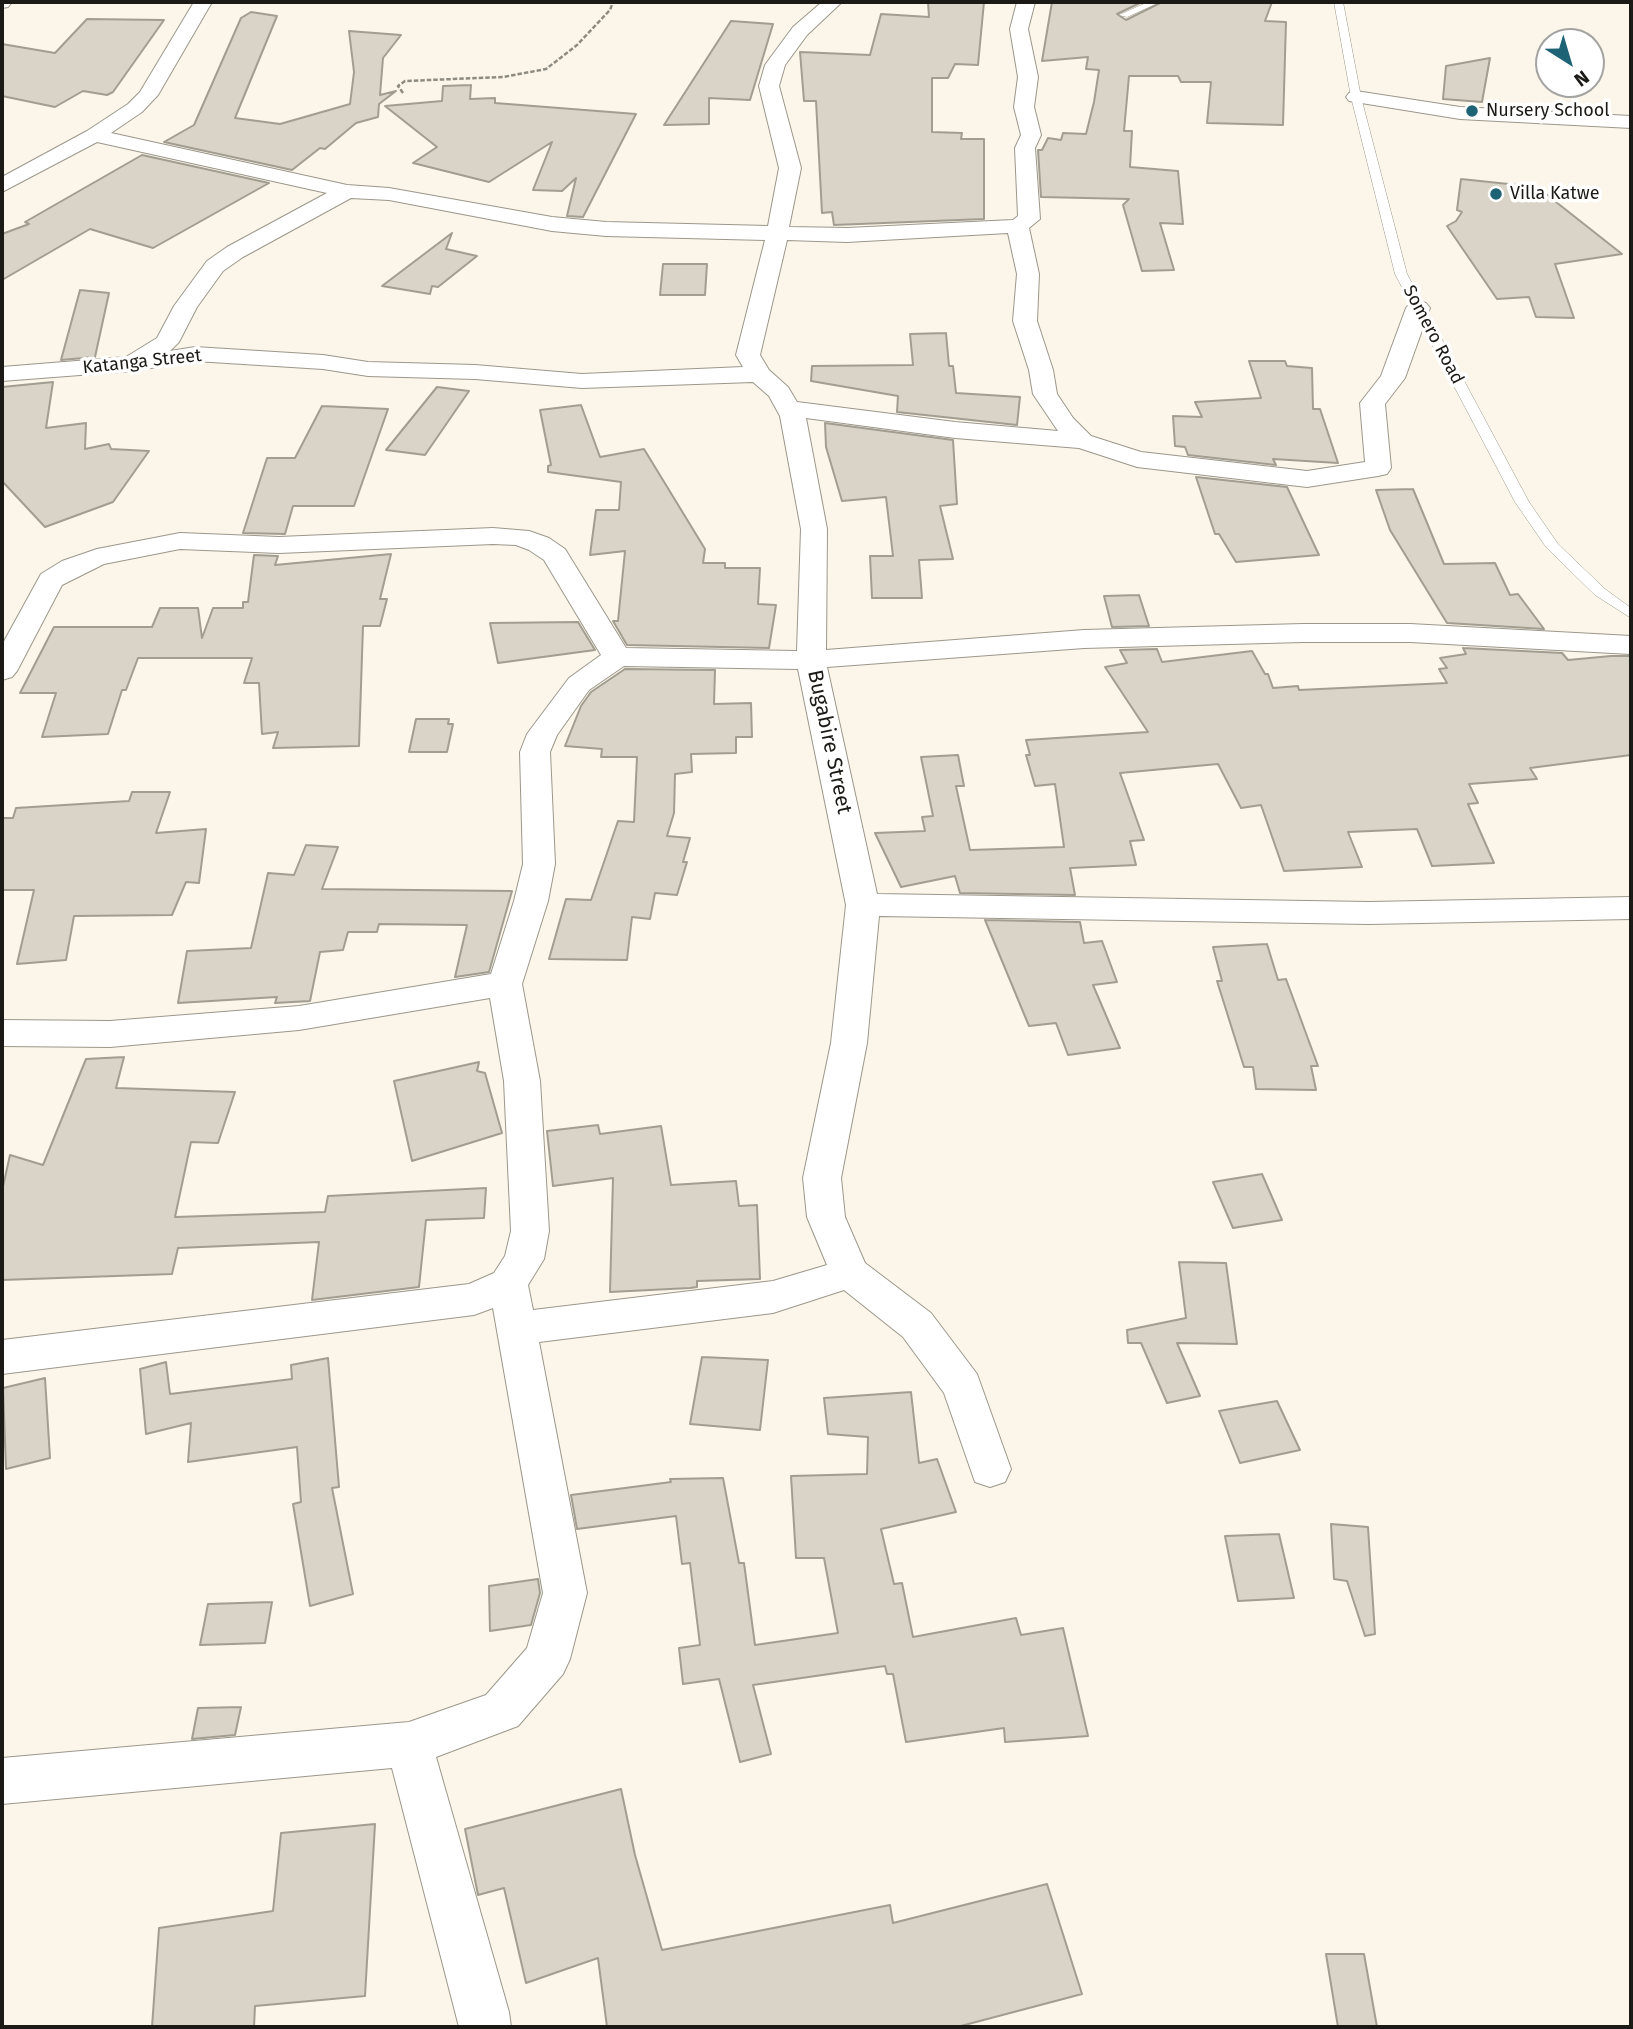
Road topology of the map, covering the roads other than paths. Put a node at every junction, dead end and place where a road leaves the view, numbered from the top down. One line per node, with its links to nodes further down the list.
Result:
1 (202, 2): 9 (street)
2 (833, 2): 12 (street, Bugabire Street)
3 (1026, 2): 13 (street)
4 (1155, 2): 6 (lane)
5 (1338, 2): 7 (lane, Somero Road)
6 (1124, 15)
7 (1356, 97): 8 (street); 14 (lane, Somero Road)
8 (1631, 122)
9 (94, 135): 10 (street); 11 (street)
10 (2, 186)
11 (347, 191): 12 (street); 15 (street)
12 (778, 226): 13 (street); 19 (street, Bugabire Street)
13 (1018, 226): 21 (street)
14 (1418, 309): 21 (street); 22 (lane, Somero Road)
15 (167, 342): 16 (street); 17 (street)
16 (195, 354): 17 (street, Katanga Street); 19 (street, Katanga Street)
17 (132, 364): 18 (street, Katanga Street)
18 (2, 374)
19 (759, 374): 20 (street, Bugabire Street)
20 (789, 408): 21 (street); 25 (street, Bugabire Street)
21 (1082, 441)
22 (1631, 614)
23 (1631, 645): 25 (street)
24 (617, 657): 25 (street); 26 (street); 29 (street)
25 (811, 660): 27 (street, Bugabire Street)
26 (2, 669)
27 (863, 905): 28 (street); 31 (street, Bugabire Street)
28 (1631, 908)
29 (505, 984): 30 (street); 32 (street)
30 (2, 1033)
31 (850, 1273): 33 (street); 35 (street, Bugabire Street)
32 (508, 1284): 33 (street); 34 (street)
33 (516, 1328): 36 (street)
34 (2, 1357)
35 (990, 1469)
36 (409, 1744): 37 (street); 38 (street)
37 (2, 1781)
38 (485, 2027)

